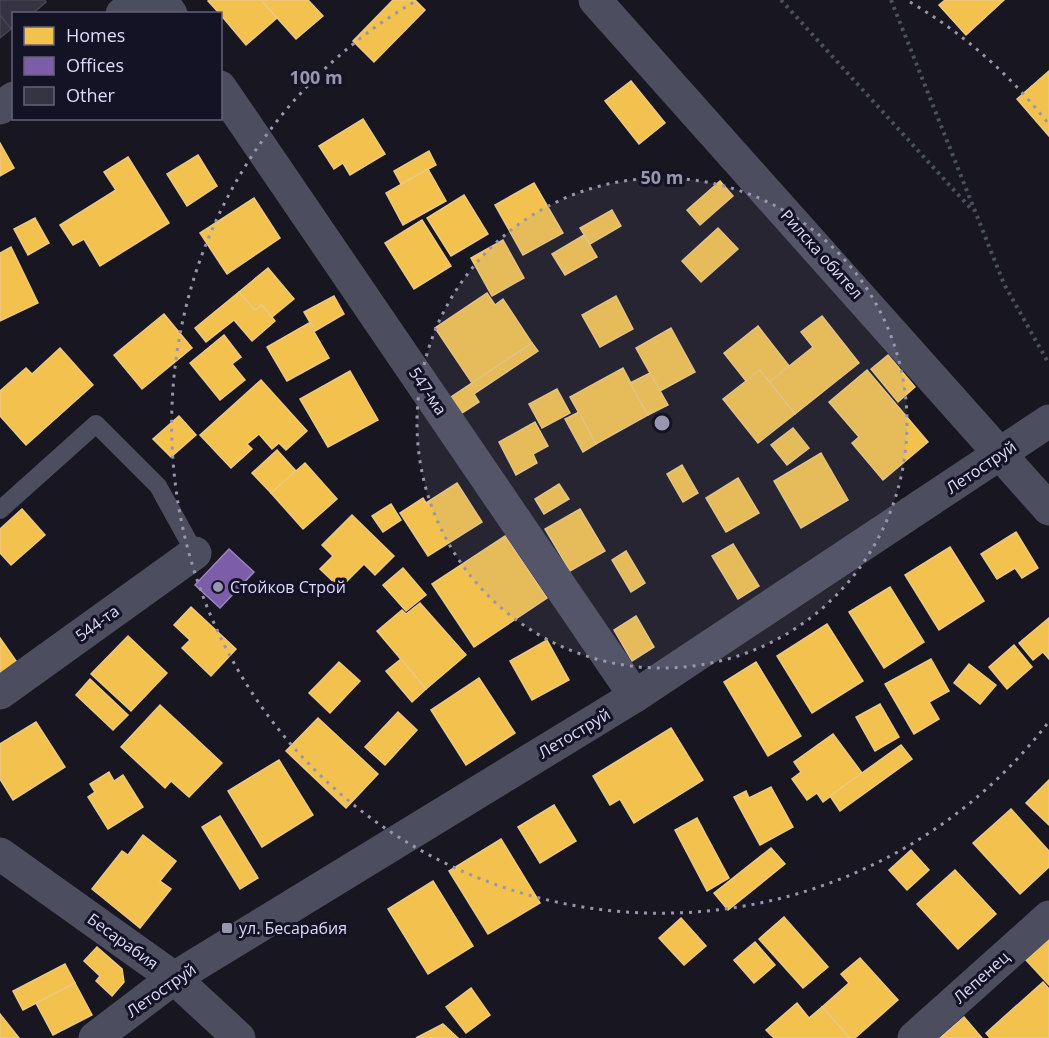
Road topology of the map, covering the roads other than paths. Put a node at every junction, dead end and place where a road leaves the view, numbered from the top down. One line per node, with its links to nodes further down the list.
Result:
1 (139, 0): 3 (street)
2 (595, 0): 6 (street, Рилска обител)
3 (124, 12)
4 (222, 90): 11 (street, 547-ма)
5 (1049, 422): 6 (street, Летоструй)
6 (1000, 454): 7 (street, Рилска обител); 11 (street, Летоструй)
7 (1049, 509)
8 (0, 510): 9 (lane)
9 (195, 553): 10 (street, 544-та)
10 (0, 693)
11 (635, 696): 14 (street, Летоструй)
12 (0, 854): 14 (street, Бесарабия)
13 (1049, 916): 17 (street, Лепенец)
14 (174, 978): 15 (street, Летоструй); 16 (street, Бесарабия)
15 (95, 1038)
16 (239, 1038)
17 (914, 1038)

